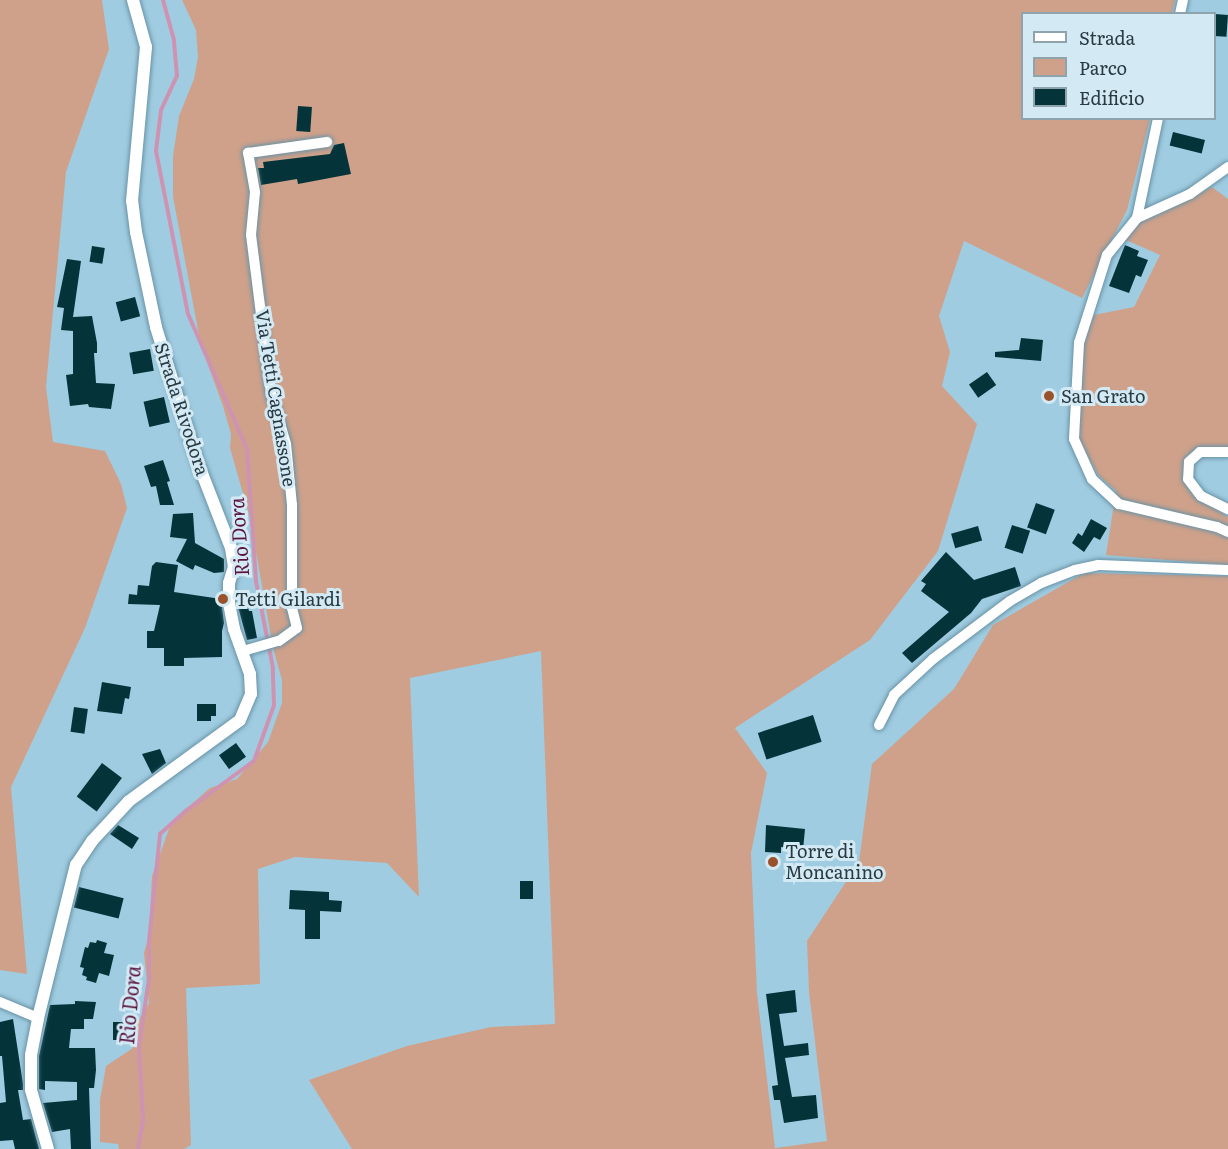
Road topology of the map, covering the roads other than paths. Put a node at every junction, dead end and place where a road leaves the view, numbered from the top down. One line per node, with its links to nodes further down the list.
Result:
1 (133, 0): 10 (street, Strada Rivodora)
2 (1158, 120): 5 (street)
3 (327, 142): 10 (street, Via Tetti Cagnassone)
4 (1228, 167): 5 (street)
5 (1137, 218): 8 (street)
6 (1228, 452): 7 (street)
7 (1228, 509)
8 (1228, 532)
9 (1228, 570): 11 (street)
10 (249, 650): 13 (street, Strada Rivodora)
11 (879, 725)
12 (0, 1002): 13 (street)
13 (38, 1018): 14 (street, Strada Rivodora)
14 (48, 1149)

